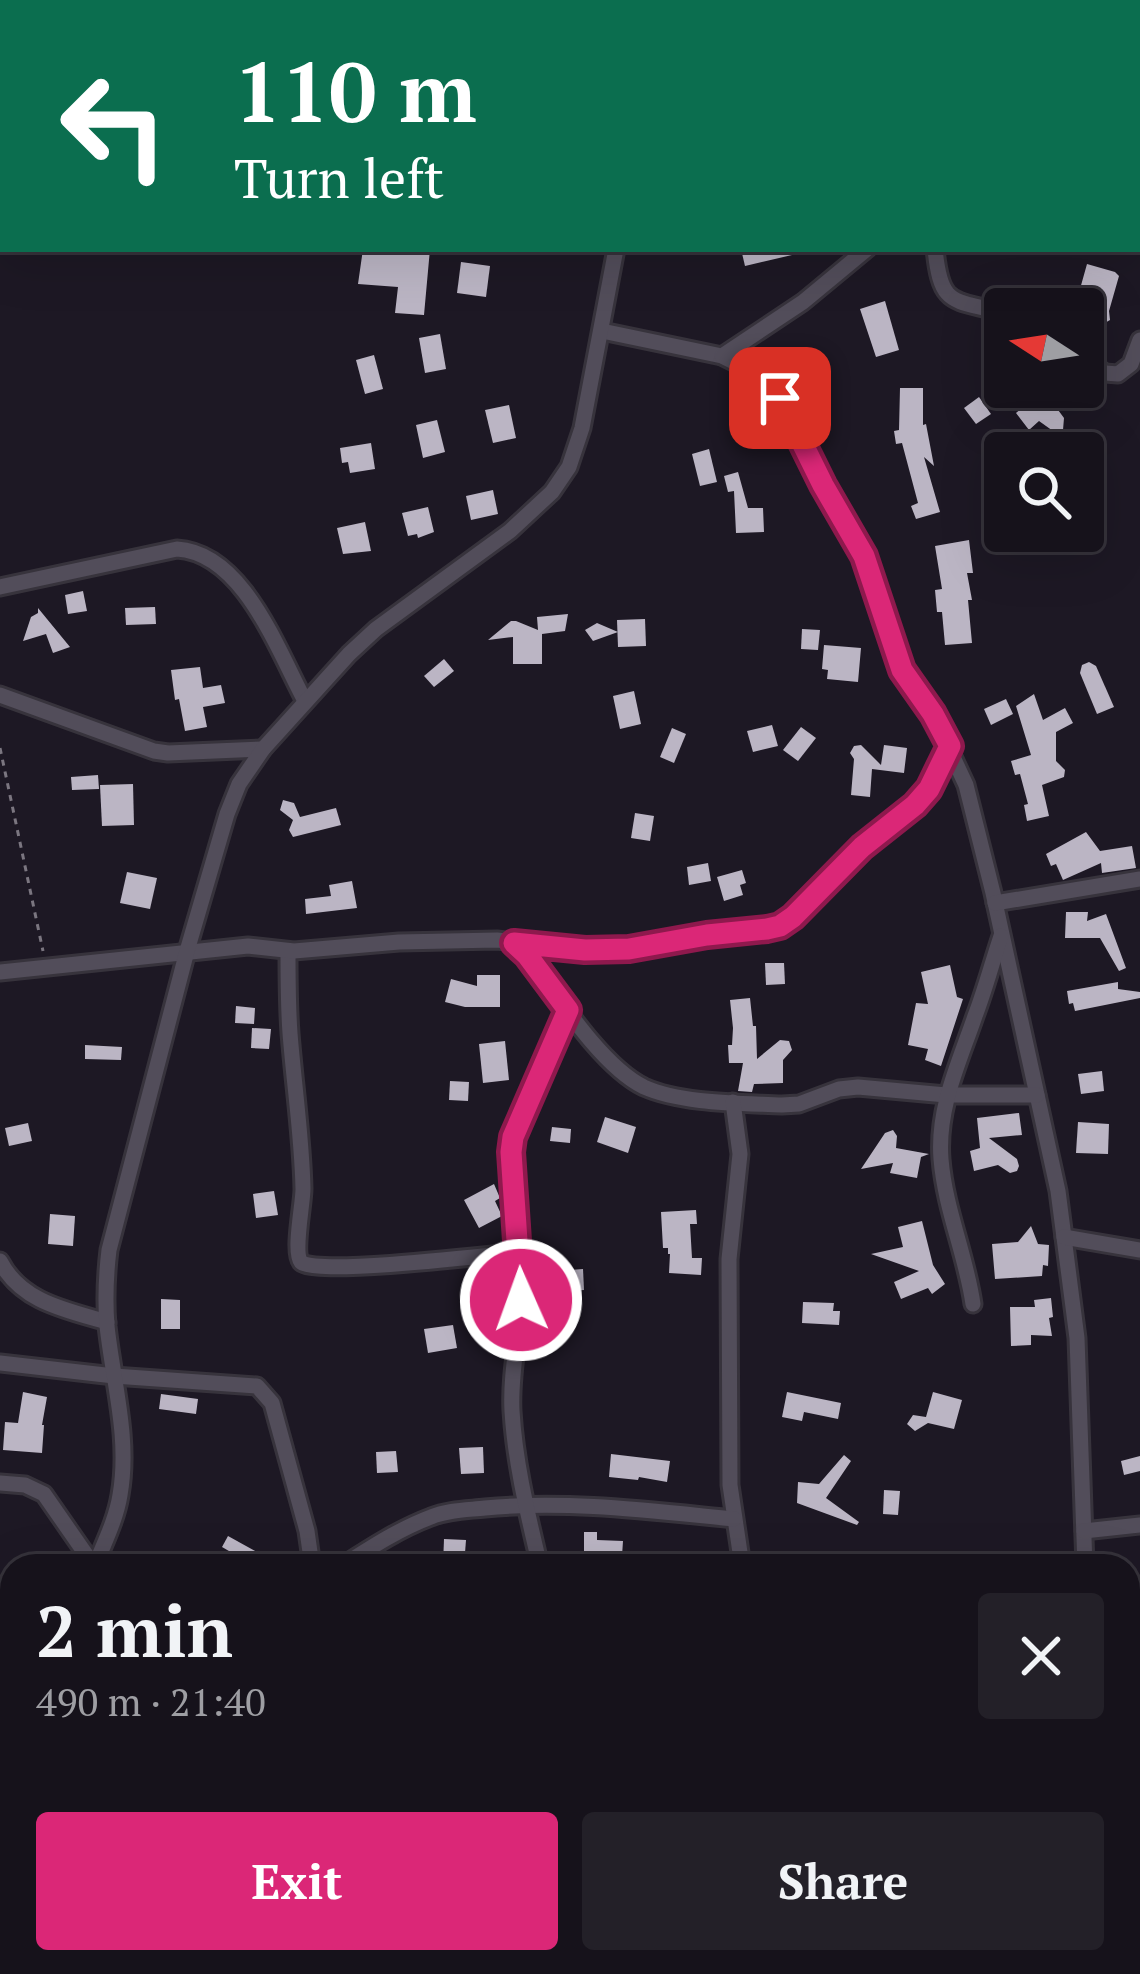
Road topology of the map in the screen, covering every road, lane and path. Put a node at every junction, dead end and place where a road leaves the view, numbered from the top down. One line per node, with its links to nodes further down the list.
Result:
1 (615, 252): 5 (street)
2 (863, 252): 7 (street)
3 (935, 252): 4 (street)
4 (984, 308)
5 (602, 331): 7 (street); 11 (street)
6 (1140, 340): 8 (street)
7 (722, 356): 12 (street)
8 (1104, 372)
9 (0, 587): 11 (street)
10 (0, 695): 14 (street)
11 (305, 700): 14 (street)
12 (950, 746): 16 (street); 18 (street)
13 (0, 748): 21 (path)
14 (263, 749): 19 (street)
15 (1140, 879): 16 (street)
16 (995, 903): 17 (street)
17 (1002, 933): 24 (street); 25 (street)
18 (514, 943): 20 (street); 23 (street)
19 (187, 951): 20 (street); 21 (street); 32 (street)
20 (288, 951): 29 (street)
21 (46, 966): 22 (street)
22 (0, 972)
23 (568, 1010): 26 (street); 29 (street)
24 (946, 1095): 25 (street); 26 (street); 31 (street)
25 (1037, 1095): 27 (street)
26 (733, 1102): 37 (street)
27 (1064, 1237): 28 (street); 39 (street)
28 (1140, 1250)
29 (520, 1252): 36 (street)
30 (0, 1261): 32 (street)
31 (974, 1304)
32 (107, 1322): 34 (street)
33 (0, 1363): 34 (street)
34 (114, 1376): 41 (street); 42 (street)
35 (0, 1483): 40 (street)
36 (525, 1504): 37 (street); 43 (street); 44 (street)
37 (734, 1520): 45 (street)
38 (1140, 1525): 39 (street)
39 (1084, 1531): 46 (street)
40 (86, 1554)
41 (100, 1554)
42 (310, 1554)
43 (361, 1554)
44 (537, 1554)
45 (740, 1554)
46 (1085, 1554)

